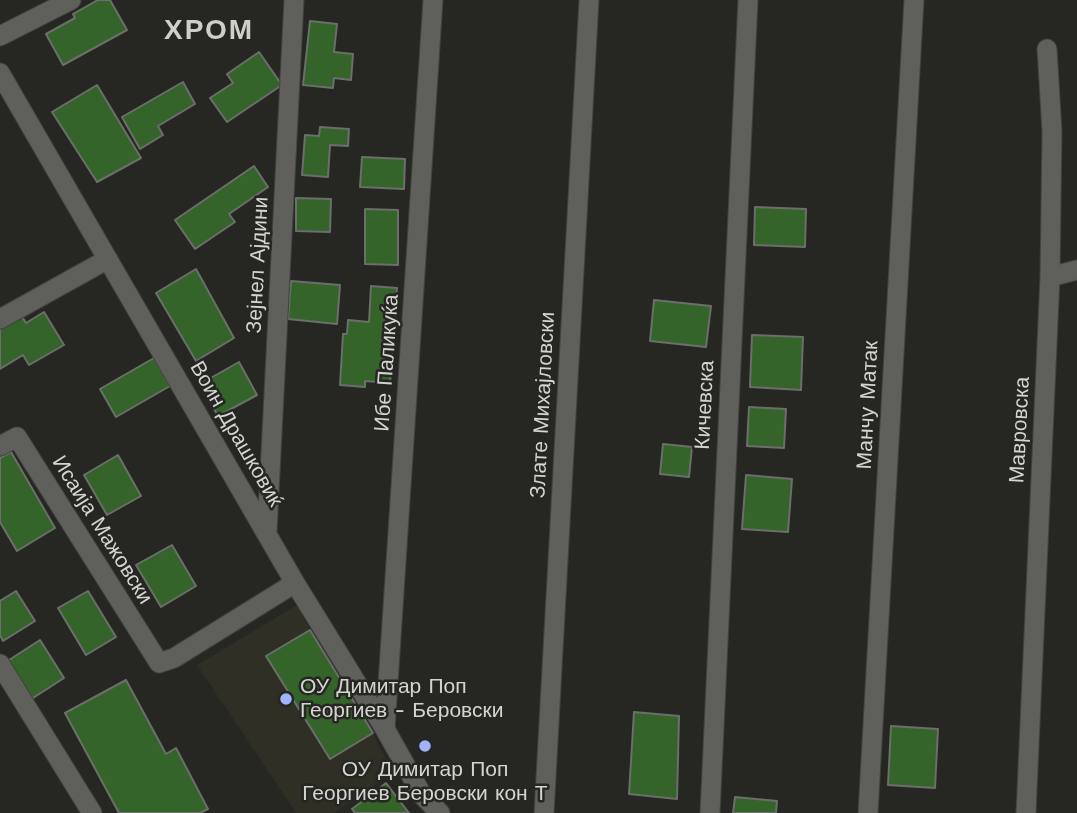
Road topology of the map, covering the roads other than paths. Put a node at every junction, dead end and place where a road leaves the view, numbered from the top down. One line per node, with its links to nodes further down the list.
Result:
1 (71, 0): 7 (street)
2 (294, 0): 15 (street, Зејнел Ајдини)
3 (433, 0): 18 (street, Ибе Паликуќа)
4 (589, 0): 21 (street, Злате Михајловски)
5 (748, 0): 22 (street, Кичевска)
6 (914, 0): 23 (street, Манчу Матак)
7 (0, 36)
8 (1047, 48): 12 (street, Мавровска)
9 (0, 73): 10 (street, Воин Драшковиќ)
10 (108, 259): 13 (street); 15 (street, Воин Драшковиќ)
11 (1077, 270): 12 (street)
12 (1050, 277): 24 (street, Мавровска)
13 (0, 319)
14 (0, 446): 16 (street, Исаија Мажовски)
15 (267, 533): 16 (street, Воин Драшковиќ)
16 (295, 583): 18 (street, Воин Драшковиќ)
17 (0, 664): 19 (street)
18 (385, 729): 20 (street, Воин Драшковиќ)
19 (92, 813)
20 (440, 813)
21 (544, 813)
22 (709, 813)
23 (868, 813)
24 (1026, 813)

